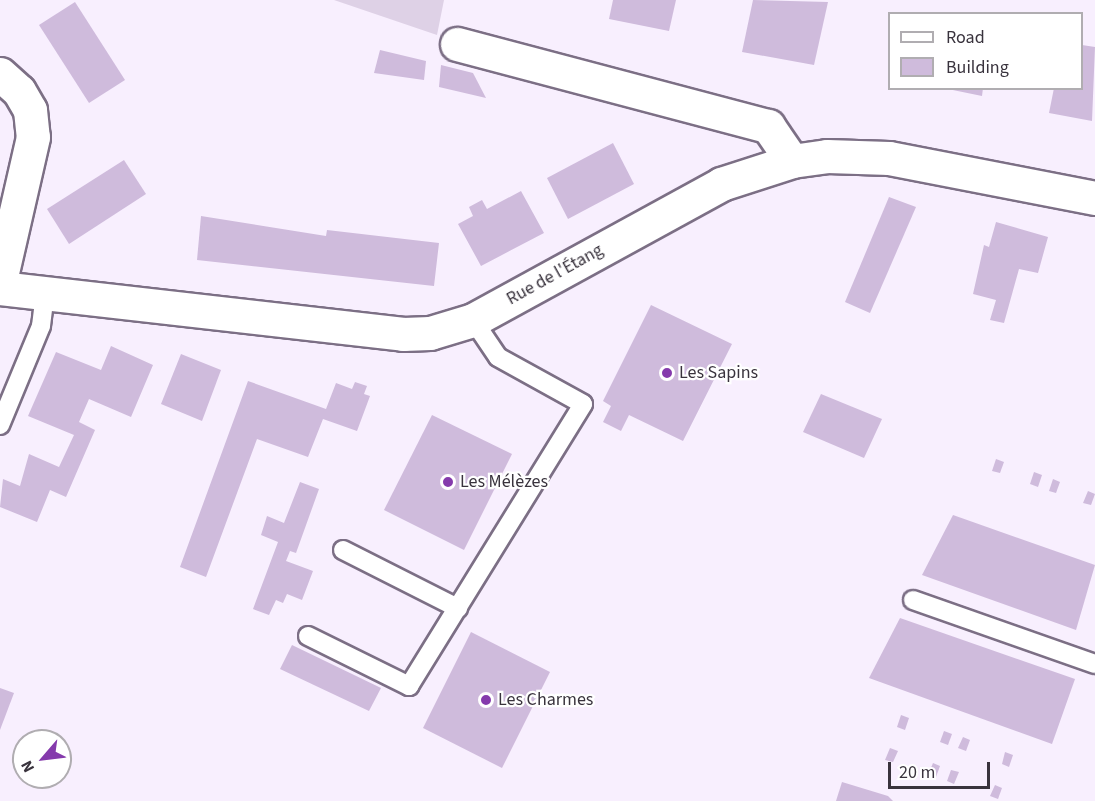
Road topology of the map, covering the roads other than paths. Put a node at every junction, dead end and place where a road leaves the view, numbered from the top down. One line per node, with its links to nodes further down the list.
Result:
1 (458, 45): 3 (street)
2 (0, 74): 5 (street)
3 (792, 161): 4 (street, Rue de l'Étang); 8 (street, Rue de l'Étang)
4 (1095, 198)
5 (0, 281)
6 (0, 288): 7 (street, Rue de l'Étang)
7 (45, 293): 8 (street, Rue de l'Étang); 9 (lane)
8 (473, 320): 12 (lane)
9 (0, 425)
10 (343, 550): 12 (lane)
11 (913, 600): 14 (lane)
12 (458, 608): 13 (lane)
13 (308, 636)
14 (1095, 664)

